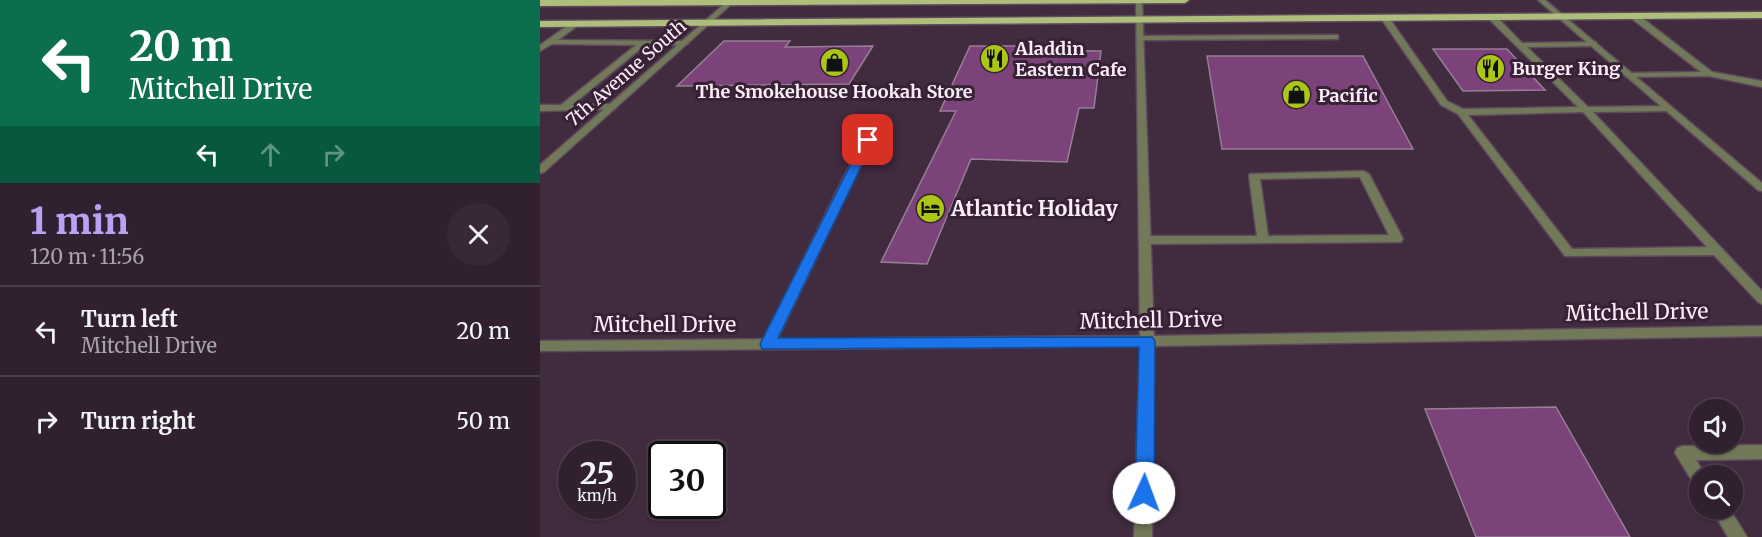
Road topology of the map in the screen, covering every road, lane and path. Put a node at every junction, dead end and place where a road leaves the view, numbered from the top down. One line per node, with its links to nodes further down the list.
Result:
1 (1071, 0): 2 (main road); 6 (main road)
2 (1139, 0): 3 (main road); 14 (street)
3 (1185, 0)
4 (1541, 0): 9 (street)
5 (732, 1): 6 (main road); 7 (main road); 18 (street, 7th Avenue South)
6 (802, 1)
7 (540, 3)
8 (1762, 15): 10 (main road)
9 (1560, 16): 10 (main road); 12 (main road); 26 (street)
10 (1634, 16): 29 (street)
11 (1384, 17): 12 (main road); 13 (main road); 37 (street)
12 (1492, 17): 27 (street)
13 (1286, 18): 15 (main road); 22 (street)
14 (1141, 19): 15 (main road); 18 (main road); 20 (street)
15 (1205, 19): 21 (street)
16 (540, 24): 17 (main road)
17 (576, 24): 18 (main road); 23 (street)
18 (706, 24): 25 (street, 7th Avenue South)
19 (1335, 37): 22 (street)
20 (1141, 38): 21 (street); 41 (street)
21 (1205, 38): 22 (street)
22 (1292, 38)
23 (551, 42): 24 (street); 28 (street)
24 (644, 42): 25 (street); 34 (street)
25 (685, 43): 32 (street, 7th Avenue South)
26 (1593, 44): 27 (street); 30 (street)
27 (1520, 45): 36 (street)
28 (540, 49)
29 (1709, 74): 30 (street); 31 (street)
30 (1629, 75): 35 (street)
31 (1762, 84)
32 (612, 107): 34 (street); 39 (street, 7th Avenue South)
33 (540, 108): 34 (street)
34 (563, 108)
35 (1668, 108): 36 (street); 40 (street)
36 (1586, 110): 37 (street); 43 (street)
37 (1461, 111): 43 (street)
38 (878, 119): 47 (street)
39 (540, 170)
40 (1762, 188)
41 (1145, 240): 42 (street); 46 (street)
42 (1263, 240): 42 (street)
43 (1716, 251): 44 (street)
44 (1762, 299)
45 (1762, 331): 46 (street, Mitchell Drive)
46 (1147, 341): 47 (street, Mitchell Drive); 52 (street)
47 (768, 344): 48 (street, Mitchell Drive)
48 (540, 346)
49 (1762, 452): 50 (street)
50 (1691, 465)
51 (1726, 519): 53 (street)
52 (1143, 537)
53 (1738, 537)

